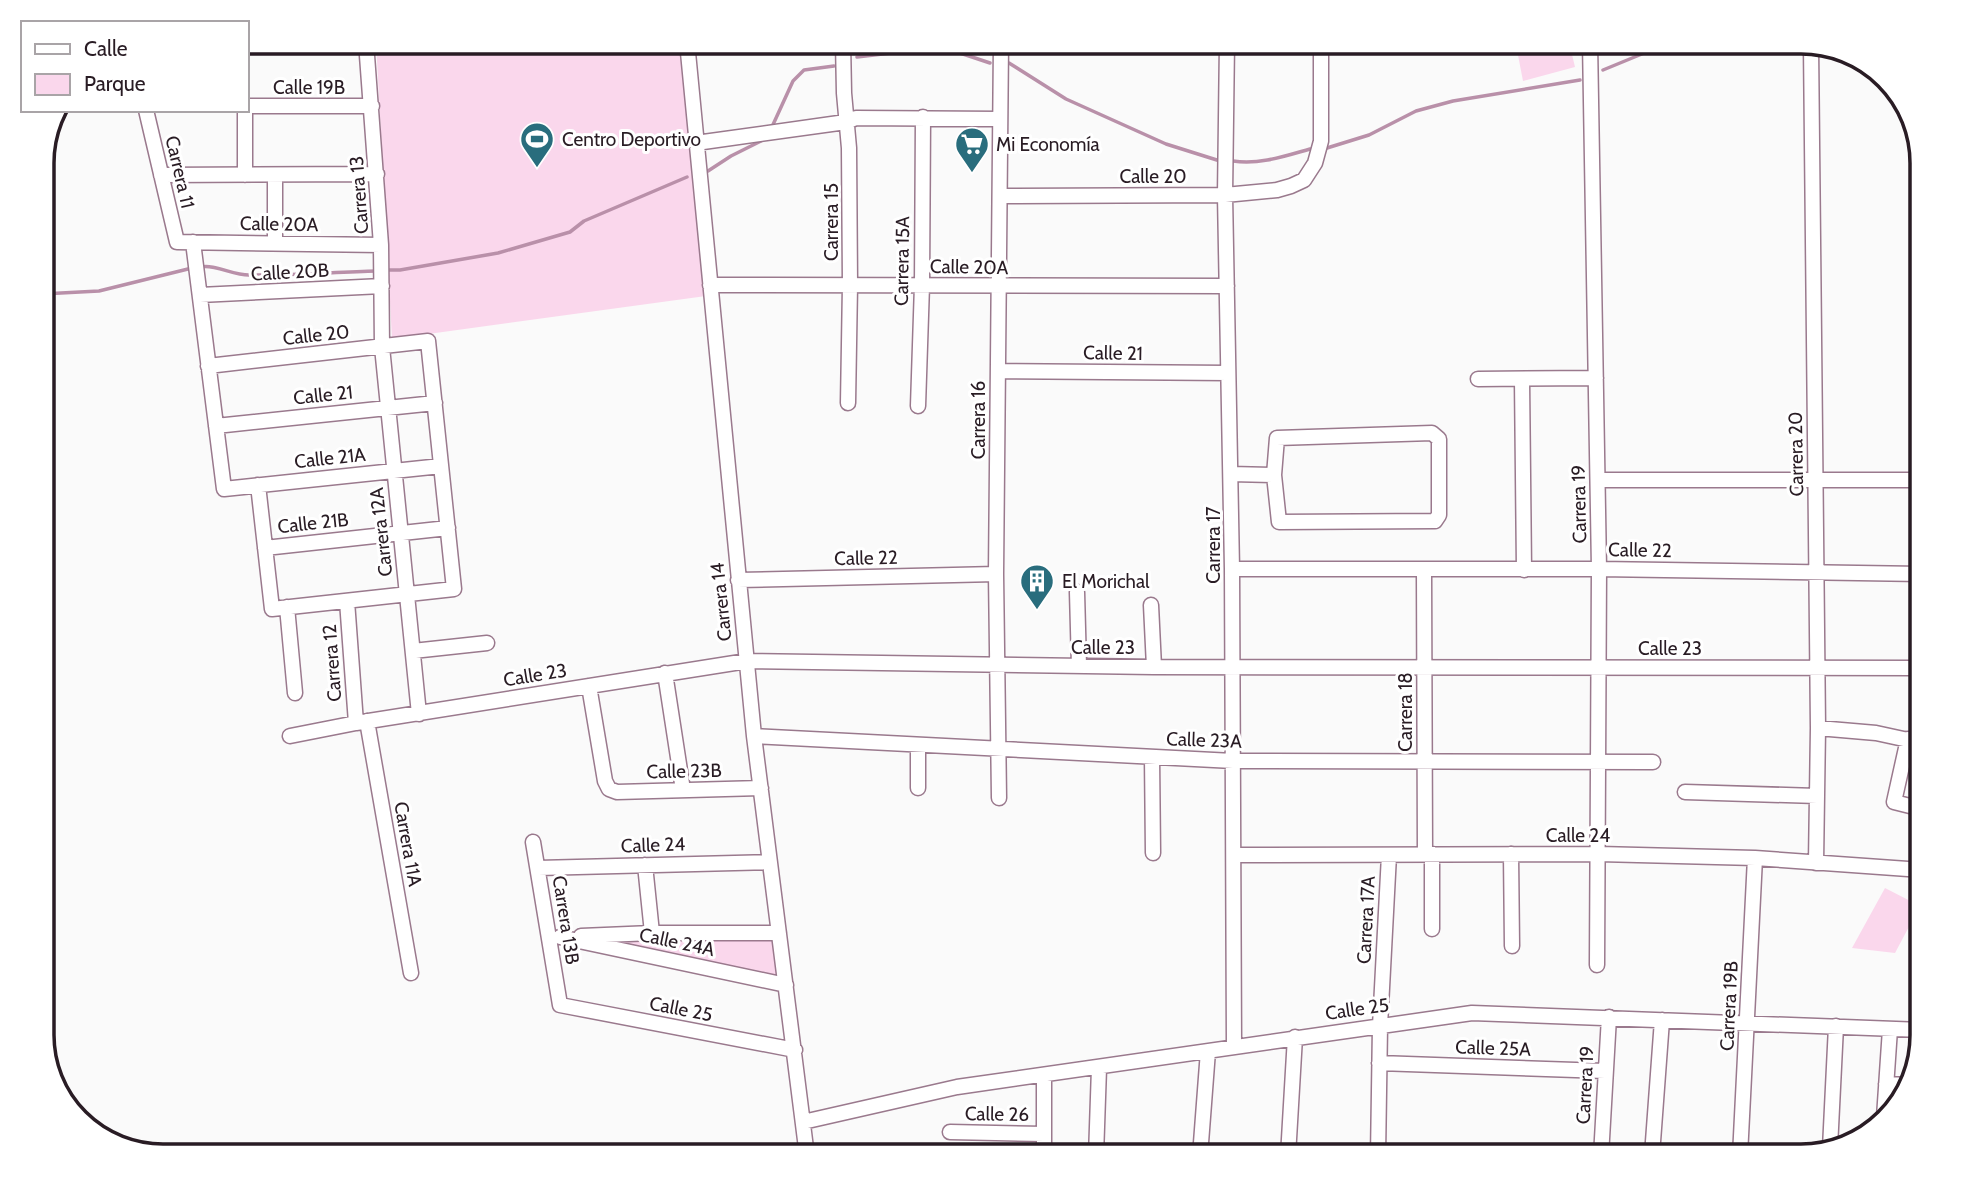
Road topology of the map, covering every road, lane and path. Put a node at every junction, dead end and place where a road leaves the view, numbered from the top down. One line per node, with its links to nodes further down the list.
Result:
1 (367, 54): 9 (street, Carrera 13)
2 (688, 54): 16 (street, Carrera 14)
3 (843, 54): 15 (street, Carrera 15)
4 (1000, 54): 14 (street, Carrera 16)
5 (1227, 54): 21 (street, Carrera 17)
6 (1321, 54): 21 (street, Calle 20)
7 (1590, 54): 38 (street, Carrera 19)
8 (1811, 55): 51 (street, Carrera 20)
9 (372, 106): 10 (street, Calle 19B); 17 (street, Carrera 13)
10 (248, 108)
11 (146, 112): 18 (street, Carrera 11)
12 (246, 112): 19 (street)
13 (923, 117): 14 (street); 15 (street); 30 (street, Carrera 15A)
14 (1000, 119): 22 (street, Carrera 16)
15 (846, 122): 16 (street); 29 (street, Carrera 15)
16 (696, 143): 28 (street, Carrera 14)
17 (377, 174): 20 (street); 26 (street, Carrera 13)
18 (161, 175): 19 (street); 23 (street, Carrera 11)
19 (245, 175): 20 (street)
20 (275, 175): 25 (street)
21 (1225, 195): 22 (street, Calle 20); 31 (street, Carrera 17)
22 (1000, 196): 32 (street, Carrera 16)
23 (177, 242): 24 (street, Calle 20A)
24 (193, 242): 25 (street, Calle 20A); 33 (street)
25 (275, 243): 26 (street, Calle 20A)
26 (381, 247): 27 (street, Carrera 13)
27 (382, 284): 33 (street, Calle 20B); 34 (street, Carrera 13)
28 (710, 285): 29 (street, Calle 20A); 64 (street, Carrera 14)
29 (850, 285): 30 (street, Calle 20A); 42 (street, Carrera 15)
30 (922, 285): 32 (street, Calle 20A); 43 (street, Carrera 15A)
31 (1227, 286): 32 (street, Calle 20A); 37 (street, Carrera 17)
32 (998, 287): 36 (street, Carrera 16)
33 (200, 295): 35 (street)
34 (382, 347): 35 (street, Calle 20); 41 (street, Calle 20); 44 (street, Carrera 12A)
35 (208, 366): 45 (street)
36 (998, 371): 37 (street, Calle 21); 62 (street, Carrera 16)
37 (1228, 373): 48 (street, Carrera 17)
38 (1596, 378): 40 (street); 50 (street, Carrera 19)
39 (1478, 379): 40 (street)
40 (1522, 380): 60 (street)
41 (435, 403): 44 (street, Calle 21); 46 (street)
42 (848, 403)
43 (918, 406)
44 (388, 408): 45 (street, Calle 21); 47 (street, Carrera 12A)
45 (216, 426): 53 (street, Calle 21A)
46 (441, 466): 47 (street, Calle 21A); 54 (street)
47 (394, 471): 53 (street, Calle 21A); 55 (street, Carrera 12A)
48 (1231, 474): 49 (street); 57 (street, Carrera 17)
49 (1274, 475): 49 (street)
50 (1598, 480): 51 (street); 58 (street, Carrera 19)
51 (1816, 480): 52 (street); 61 (street, Carrera 20)
52 (1910, 480)
53 (258, 485): 56 (street)
54 (448, 528): 55 (street, Calle 21B); 66 (street)
55 (401, 533): 56 (street, Calle 21B); 66 (street, Carrera 12A)
56 (265, 548): 69 (street)
57 (1232, 569): 59 (street, Calle 22); 76 (street, Carrera 17)
58 (1599, 569): 60 (street, Calle 22); 61 (street, Calle 22); 78 (street, Carrera 19)
59 (1424, 570): 60 (street, Calle 22); 77 (street, Carrera 18)
60 (1524, 570)
61 (1817, 572): 63 (street, Calle 22); 79 (street, Carrera 20)
62 (996, 574): 64 (street, Calle 22); 73 (street, Carrera 16)
63 (1910, 574)
64 (738, 580): 72 (street, Carrera 14)
65 (1077, 592): 74 (street)
66 (407, 594): 67 (street); 71 (street, Carrera 12A)
67 (347, 601): 69 (street); 85 (street, Carrera 12)
68 (1151, 604): 75 (street)
69 (279, 608): 83 (street)
70 (487, 643): 71 (street)
71 (413, 650): 84 (street, Carrera 12A)
72 (747, 661): 73 (street, Calle 23); 81 (street, Calle 23); 88 (street, Carrera 14)
73 (998, 665): 74 (street, Calle 23); 91 (street, Carrera 16)
74 (1079, 666): 75 (street, Calle 23)
75 (1154, 667): 76 (street, Calle 23)
76 (1232, 667): 77 (street, Calle 23); 95 (street, Carrera 17)
77 (1424, 667): 78 (street, Calle 23); 94 (street, Carrera 18)
78 (1599, 667): 79 (street, Calle 23); 96 (street, Carrera 19)
79 (1817, 668): 80 (street, Calle 23); 86 (street, Carrera 20)
80 (1910, 668)
81 (665, 673): 82 (street, Calle 23); 100 (street)
82 (589, 686): 84 (street, Calle 23); 100 (street, Calle 23B)
83 (295, 693)
84 (419, 714): 85 (street, Calle 23)
85 (362, 722): 87 (street, Calle 23); 124 (street, Carrera 11A)
86 (1818, 728): 89 (street); 102 (street, Carrera 20)
87 (290, 736)
88 (754, 736): 90 (street, Calle 23A); 98 (street, Carrera 14)
89 (1910, 740)
90 (918, 745): 91 (street, Calle 23A); 99 (street)
91 (999, 749): 93 (street, Calle 23A); 103 (street, Carrera 16)
92 (1910, 756): 104 (street)
93 (1153, 757): 95 (street, Calle 23A); 106 (street)
94 (1424, 760): 95 (street, Calle 23A); 96 (street, Calle 23A); 107 (street, Carrera 18)
95 (1233, 761): 110 (street, Carrera 17)
96 (1599, 761): 97 (street, Calle 23A); 109 (street, Carrera 19)
97 (1653, 762)
98 (761, 788): 100 (street, Calle 23B); 113 (street, Carrera 14)
99 (918, 788)
100 (683, 790)
101 (1685, 792): 102 (street)
102 (1817, 796): 114 (street, Carrera 20)
103 (999, 798)
104 (1910, 805)
105 (533, 842): 116 (street, Carrera 13B)
106 (1153, 853)
107 (1428, 854): 108 (street, Calle 24); 111 (street, Calle 24); 118 (street, Carrera 18)
108 (1511, 854): 109 (street, Calle 24); 122 (street)
109 (1599, 854): 112 (street, Calle 24); 123 (street, Carrera 19)
110 (1234, 855): 111 (street, Calle 24); 135 (street, Carrera 17)
111 (1388, 855): 130 (street, Carrera 17A)
112 (1755, 858): 114 (street, Calle 24); 129 (street, Carrera 19B)
113 (770, 862): 115 (street, Calle 24); 120 (street, Carrera 14)
114 (1815, 863): 117 (street, Calle 24)
115 (645, 865): 116 (street, Calle 24); 119 (street)
116 (538, 868): 121 (street, Carrera 13B)
117 (1910, 869)
118 (1432, 929)
119 (652, 933): 120 (street); 121 (street)
120 (779, 933): 125 (street, Carrera 14)
121 (555, 937): 125 (street, Calle 24A); 126 (street, Carrera 13B)
122 (1512, 946)
123 (1597, 965)
124 (411, 973)
125 (786, 985): 136 (street, Carrera 14)
126 (560, 1005): 136 (street, Calle 25)
127 (1609, 1017): 128 (street, Calle 25); 130 (street, Calle 25); 140 (street, Carrera 19)
128 (1662, 1020): 129 (street, Calle 25); 156 (street)
129 (1748, 1023): 131 (street, Calle 25); 157 (street, Carrera 19B)
130 (1380, 1026): 134 (street, Calle 25); 138 (street, Carrera 17A)
131 (1836, 1027): 132 (street, Calle 25); 148 (street)
132 (1890, 1028): 133 (street, Calle 25); 142 (street)
133 (1910, 1029)
134 (1295, 1037): 135 (street, Calle 25); 153 (street)
135 (1234, 1047): 137 (street, Calle 25)
136 (795, 1050): 145 (street, Carrera 14)
137 (1208, 1051): 139 (street, Calle 25); 152 (street)
138 (1379, 1063): 140 (street, Calle 25A); 154 (street, Carrera 17A)
139 (1099, 1068): 141 (street, Calle 25); 151 (street)
140 (1605, 1071): 155 (street, Carrera 19)
141 (1044, 1075): 145 (street, Calle 25); 147 (street)
142 (1886, 1084): 143 (street); 144 (street)
143 (1897, 1084)
144 (1885, 1104)
145 (803, 1122): 149 (street, Carrera 14)
146 (950, 1132): 147 (street, Calle 26)
147 (1044, 1134): 150 (street)
148 (1830, 1139)
149 (806, 1144)
150 (1044, 1144)
151 (1096, 1144)
152 (1201, 1144)
153 (1289, 1144)
154 (1378, 1144)
155 (1602, 1144)
156 (1653, 1144)
157 (1741, 1144)

